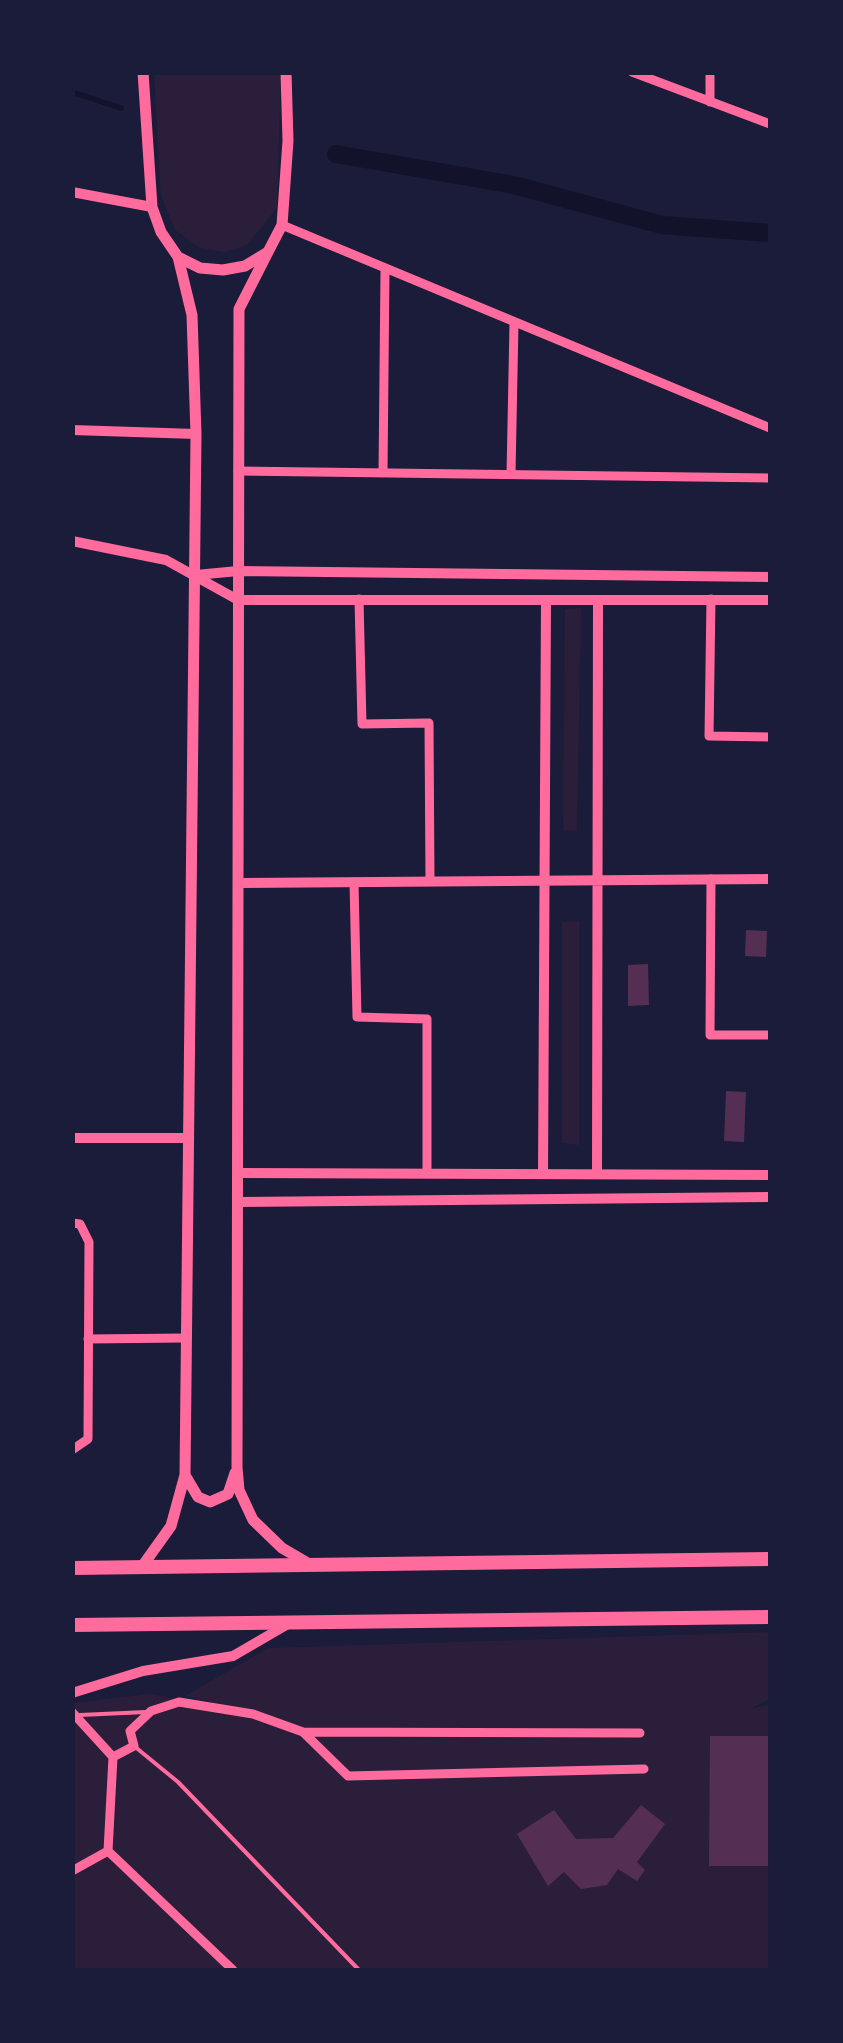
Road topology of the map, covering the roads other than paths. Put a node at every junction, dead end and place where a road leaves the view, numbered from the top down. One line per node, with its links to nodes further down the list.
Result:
1 (144, 72): 8 (main road)
2 (286, 72): 9 (main road)
3 (632, 72): 5 (street)
4 (710, 72): 5 (street)
5 (710, 102): 6 (street)
6 (770, 124)
7 (72, 192): 8 (street)
8 (152, 207): 11 (main road)
9 (282, 225): 10 (main road); 12 (street)
10 (268, 252): 11 (main road); 17 (main road)
11 (178, 257): 16 (main road)
12 (385, 270): 13 (street); 18 (street)
13 (514, 323): 14 (street); 19 (street)
14 (770, 428)
15 (72, 430): 16 (street)
16 (196, 434): 23 (main road)
17 (238, 471): 18 (street); 22 (main road)
18 (382, 473): 19 (street)
19 (511, 474): 20 (street)
20 (770, 478)
21 (72, 541): 23 (street)
22 (238, 570): 23 (street); 24 (street); 25 (main road)
23 (195, 576): 25 (street); 41 (main road)
24 (770, 577)
25 (238, 600): 26 (street); 38 (main road)
26 (359, 600): 27 (street); 37 (street)
27 (546, 600): 28 (street); 34 (street)
28 (598, 600): 29 (street); 35 (street)
29 (712, 600): 30 (street); 31 (street)
30 (770, 600)
31 (770, 738)
32 (711, 879): 33 (street); 35 (street); 39 (street)
33 (770, 879)
34 (544, 880): 35 (street); 37 (street); 44 (street)
35 (598, 880): 45 (street)
36 (354, 882): 37 (street); 38 (street); 43 (street)
37 (430, 882)
38 (241, 883): 42 (main road)
39 (770, 1035)
40 (72, 1138): 41 (street)
41 (186, 1138): 50 (main road)
42 (240, 1173): 43 (street); 48 (main road)
43 (427, 1173): 44 (street)
44 (543, 1174): 45 (street)
45 (597, 1174): 46 (street)
46 (770, 1175)
47 (770, 1197): 48 (street)
48 (239, 1202): 53 (main road)
49 (72, 1224): 51 (street)
50 (186, 1338): 51 (street); 54 (main road)
51 (88, 1339): 52 (street)
52 (72, 1450)
53 (238, 1467): 54 (main road); 56 (main road)
54 (185, 1475): 58 (main road)
55 (770, 1560): 56 (highway)
56 (311, 1565): 58 (highway)
57 (72, 1568): 58 (highway)
58 (142, 1568)
59 (770, 1616): 60 (highway)
60 (290, 1622): 61 (highway); 62 (street)
61 (72, 1625)
62 (72, 1693)
63 (151, 1711): 64 (lane); 65 (street); 67 (street)
64 (74, 1714): 68 (street)
65 (302, 1732): 66 (street); 69 (street)
66 (640, 1733)
67 (134, 1746): 68 (street); 73 (lane)
68 (113, 1757): 70 (street)
69 (644, 1769)
70 (108, 1851): 71 (street); 72 (street)
71 (72, 1871)
72 (233, 1970)
73 (359, 1970)

